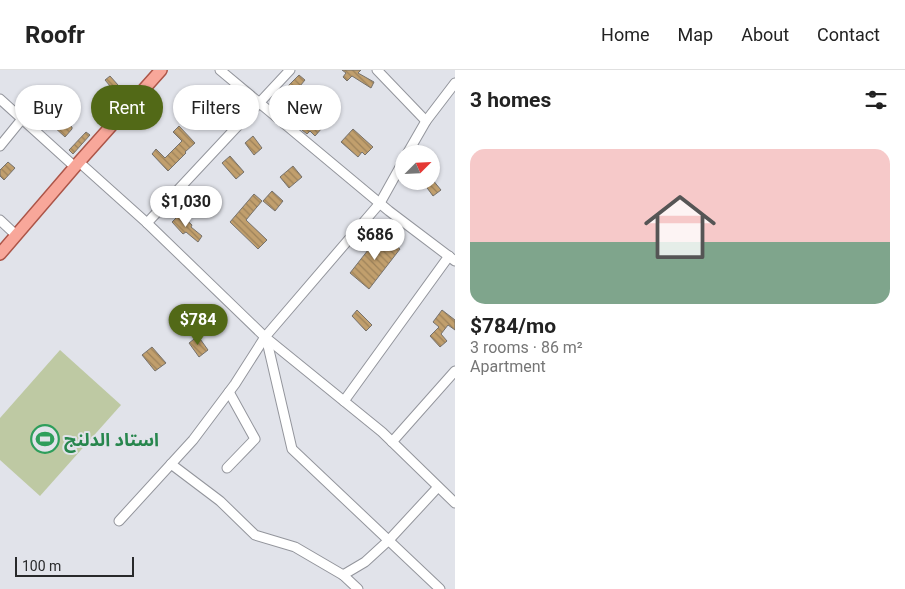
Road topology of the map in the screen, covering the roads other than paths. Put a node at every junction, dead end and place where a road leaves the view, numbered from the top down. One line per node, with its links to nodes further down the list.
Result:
1 (161, 70): 14 (main road)
2 (220, 70): 7 (street)
3 (290, 70): 7 (street)
4 (377, 70): 9 (street)
5 (455, 83): 9 (street)
6 (0, 99): 8 (street)
7 (260, 103): 16 (street); 18 (street)
8 (15, 113)
9 (426, 121): 12 (street)
10 (15, 128): 13 (street)
11 (35, 130): 14 (street)
12 (412, 145)
13 (0, 146)
14 (77, 165): 18 (street); 19 (main road)
15 (395, 176): 16 (street)
16 (380, 204): 21 (street); 22 (street)
17 (0, 220): 19 (street)
18 (147, 223): 22 (street)
19 (16, 235): 20 (main road)
20 (0, 254)
21 (452, 259): 25 (street)
22 (266, 337): 24 (street); 25 (street); 32 (street)
23 (455, 371): 26 (street)
24 (229, 392): 27 (street); 28 (street)
25 (344, 401): 26 (street)
26 (392, 442): 29 (street)
27 (171, 464): 31 (street); 33 (street)
28 (227, 468)
29 (438, 487): 30 (street); 32 (street)
30 (455, 503)
31 (119, 521)
32 (389, 540): 33 (street); 35 (street)
33 (342, 575): 34 (street)
34 (358, 589)
35 (440, 589)

